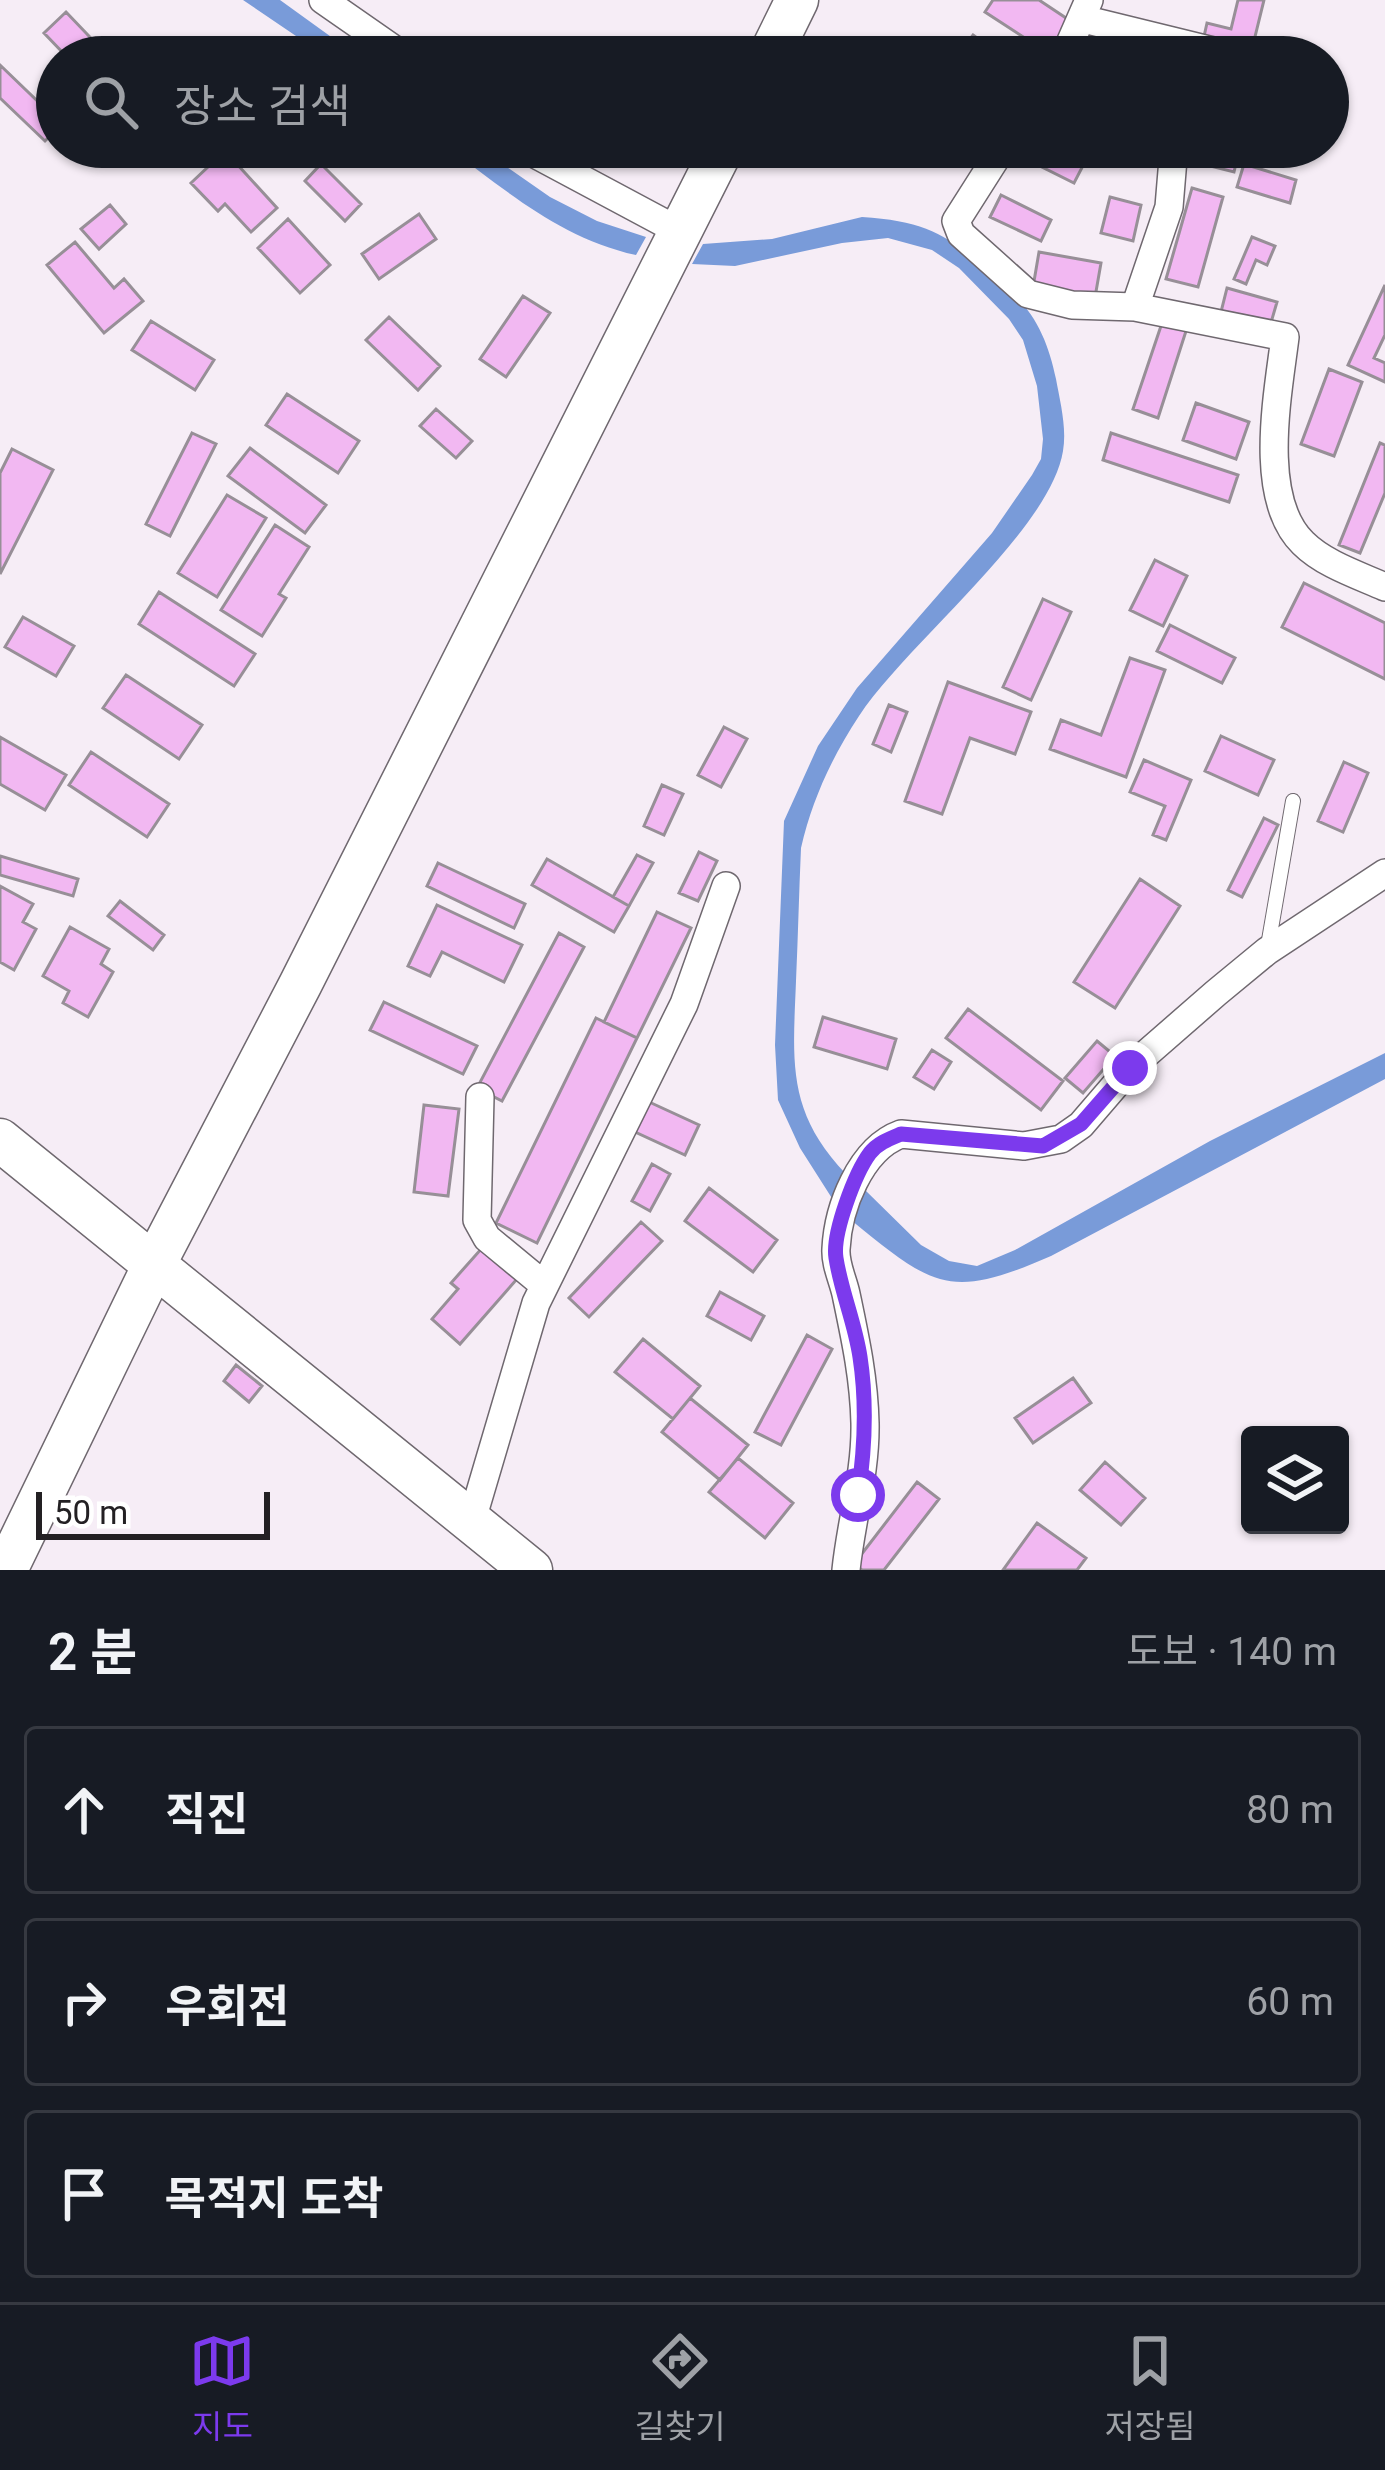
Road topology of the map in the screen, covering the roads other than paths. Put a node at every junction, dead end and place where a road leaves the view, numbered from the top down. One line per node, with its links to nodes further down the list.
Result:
1 (323, 0): 4 (street)
2 (797, 0): 5 (main road)
3 (1086, 9): 6 (street)
4 (375, 36)
5 (779, 36)
6 (1152, 36)
7 (561, 168): 11 (street)
8 (713, 168): 11 (main road)
9 (989, 168): 12 (street)
10 (1172, 168): 12 (street)
11 (681, 232): 20 (main road)
12 (1135, 307): 13 (street)
13 (1385, 587)
14 (1293, 801): 17 (lane)
15 (1385, 873): 17 (street)
16 (726, 886): 21 (street)
17 (1267, 951): 25 (street)
18 (480, 1097): 21 (street)
19 (0, 1140): 20 (main road)
20 (153, 1267): 22 (main road); 23 (main road)
21 (544, 1285): 22 (street)
22 (471, 1522): 24 (main road)
23 (6, 1570)
24 (531, 1570)
25 (846, 1570)

